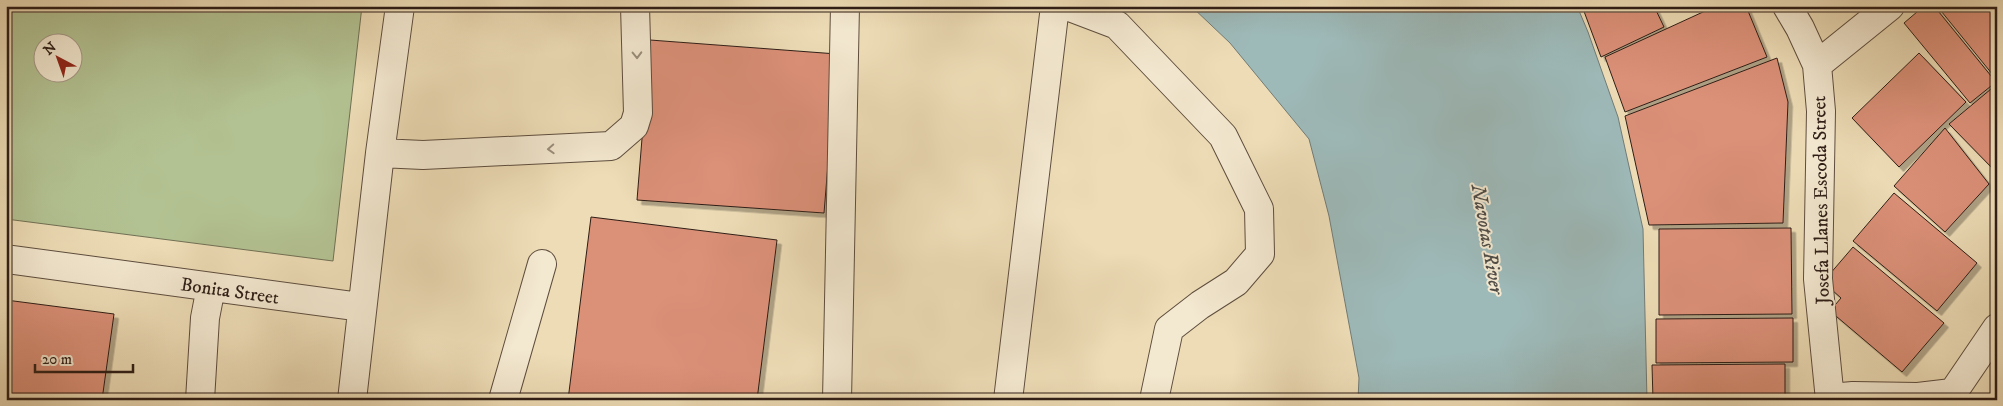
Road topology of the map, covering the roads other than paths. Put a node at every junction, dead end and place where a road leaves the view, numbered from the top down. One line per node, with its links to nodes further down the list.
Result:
1 (400, 6): 9 (street)
2 (635, 6): 9 (street, one-way to 9)
3 (845, 6): 20 (street)
4 (1055, 6): 21 (street)
5 (1068, 6): 22 (street)
6 (1787, 6): 8 (street, Josefa Llanes Escoda Street)
7 (1890, 6): 8 (street)
8 (1817, 65): 16 (street, Josefa Llanes Escoda Street)
9 (380, 154): 13 (street)
10 (6, 259): 12 (street, Bonita Street)
11 (542, 264): 19 (street)
12 (211, 287): 13 (street, Bonita Street); 17 (street)
13 (361, 307): 18 (street)
14 (1997, 328): 15 (street)
15 (1950, 396): 16 (street)
16 (1830, 399)
17 (200, 400)
18 (352, 400)
19 (503, 400)
20 (837, 400)
21 (1008, 400)
22 (1154, 400)

